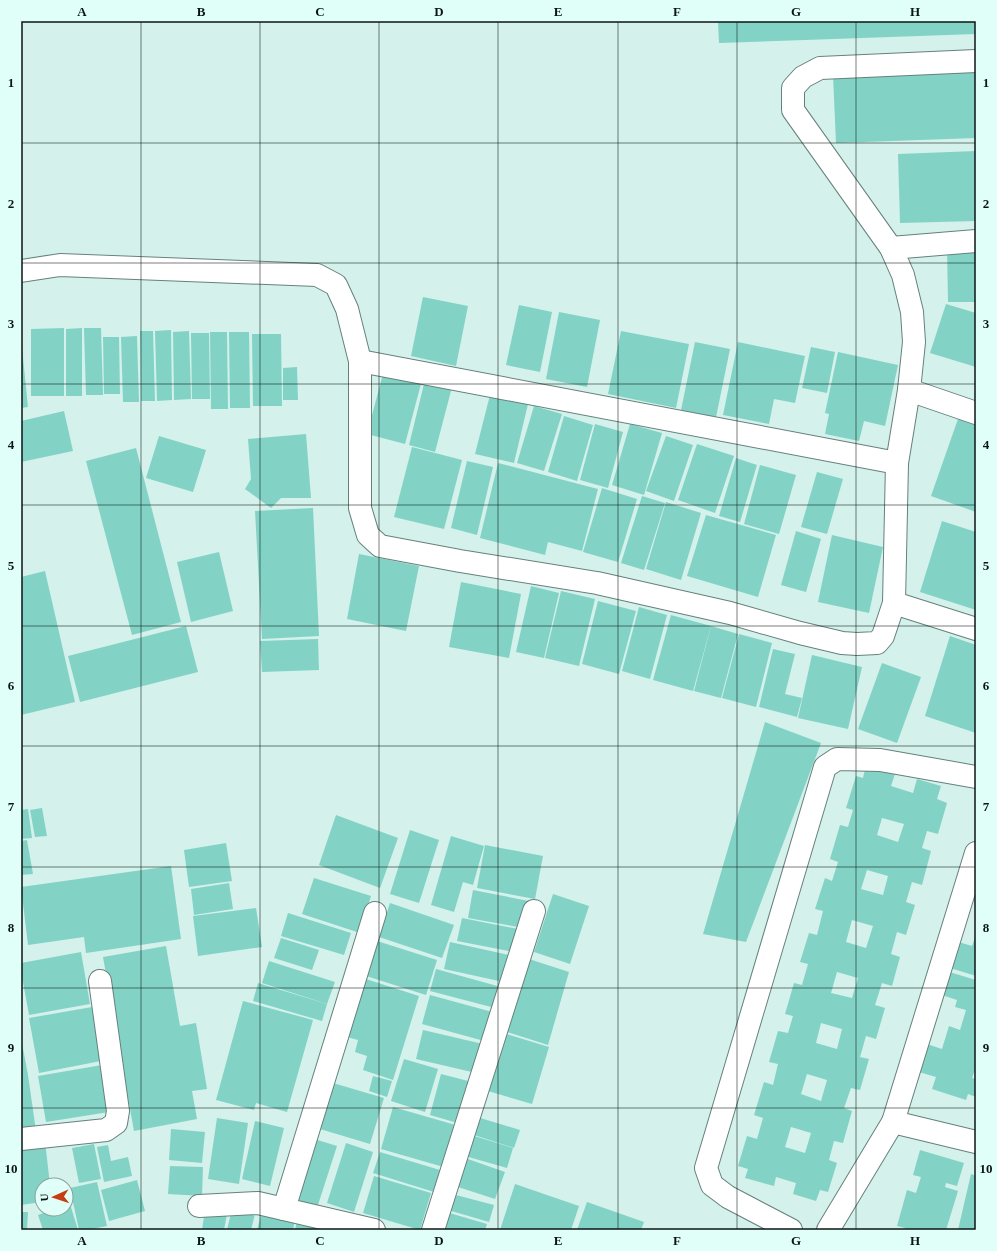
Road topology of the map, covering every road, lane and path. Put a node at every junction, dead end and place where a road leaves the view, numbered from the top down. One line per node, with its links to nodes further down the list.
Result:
1 (976, 61): 3 (street)
2 (976, 241): 3 (street)
3 (891, 248): 6 (street)
4 (21, 271): 5 (street)
5 (360, 361): 8 (street); 9 (street)
6 (909, 390): 7 (street); 8 (street)
7 (976, 413)
8 (897, 463): 9 (street)
9 (894, 603): 10 (street)
10 (976, 629)
11 (976, 777): 23 (street)
12 (976, 853): 16 (street)
13 (534, 911): 22 (street)
14 (375, 913): 20 (street)
15 (100, 981): 17 (street)
16 (893, 1122): 18 (street); 24 (street)
17 (21, 1139)
18 (976, 1142)
19 (199, 1206): 20 (street)
20 (284, 1209): 21 (street)
21 (374, 1230)
22 (433, 1230)
23 (791, 1230)
24 (828, 1230)

